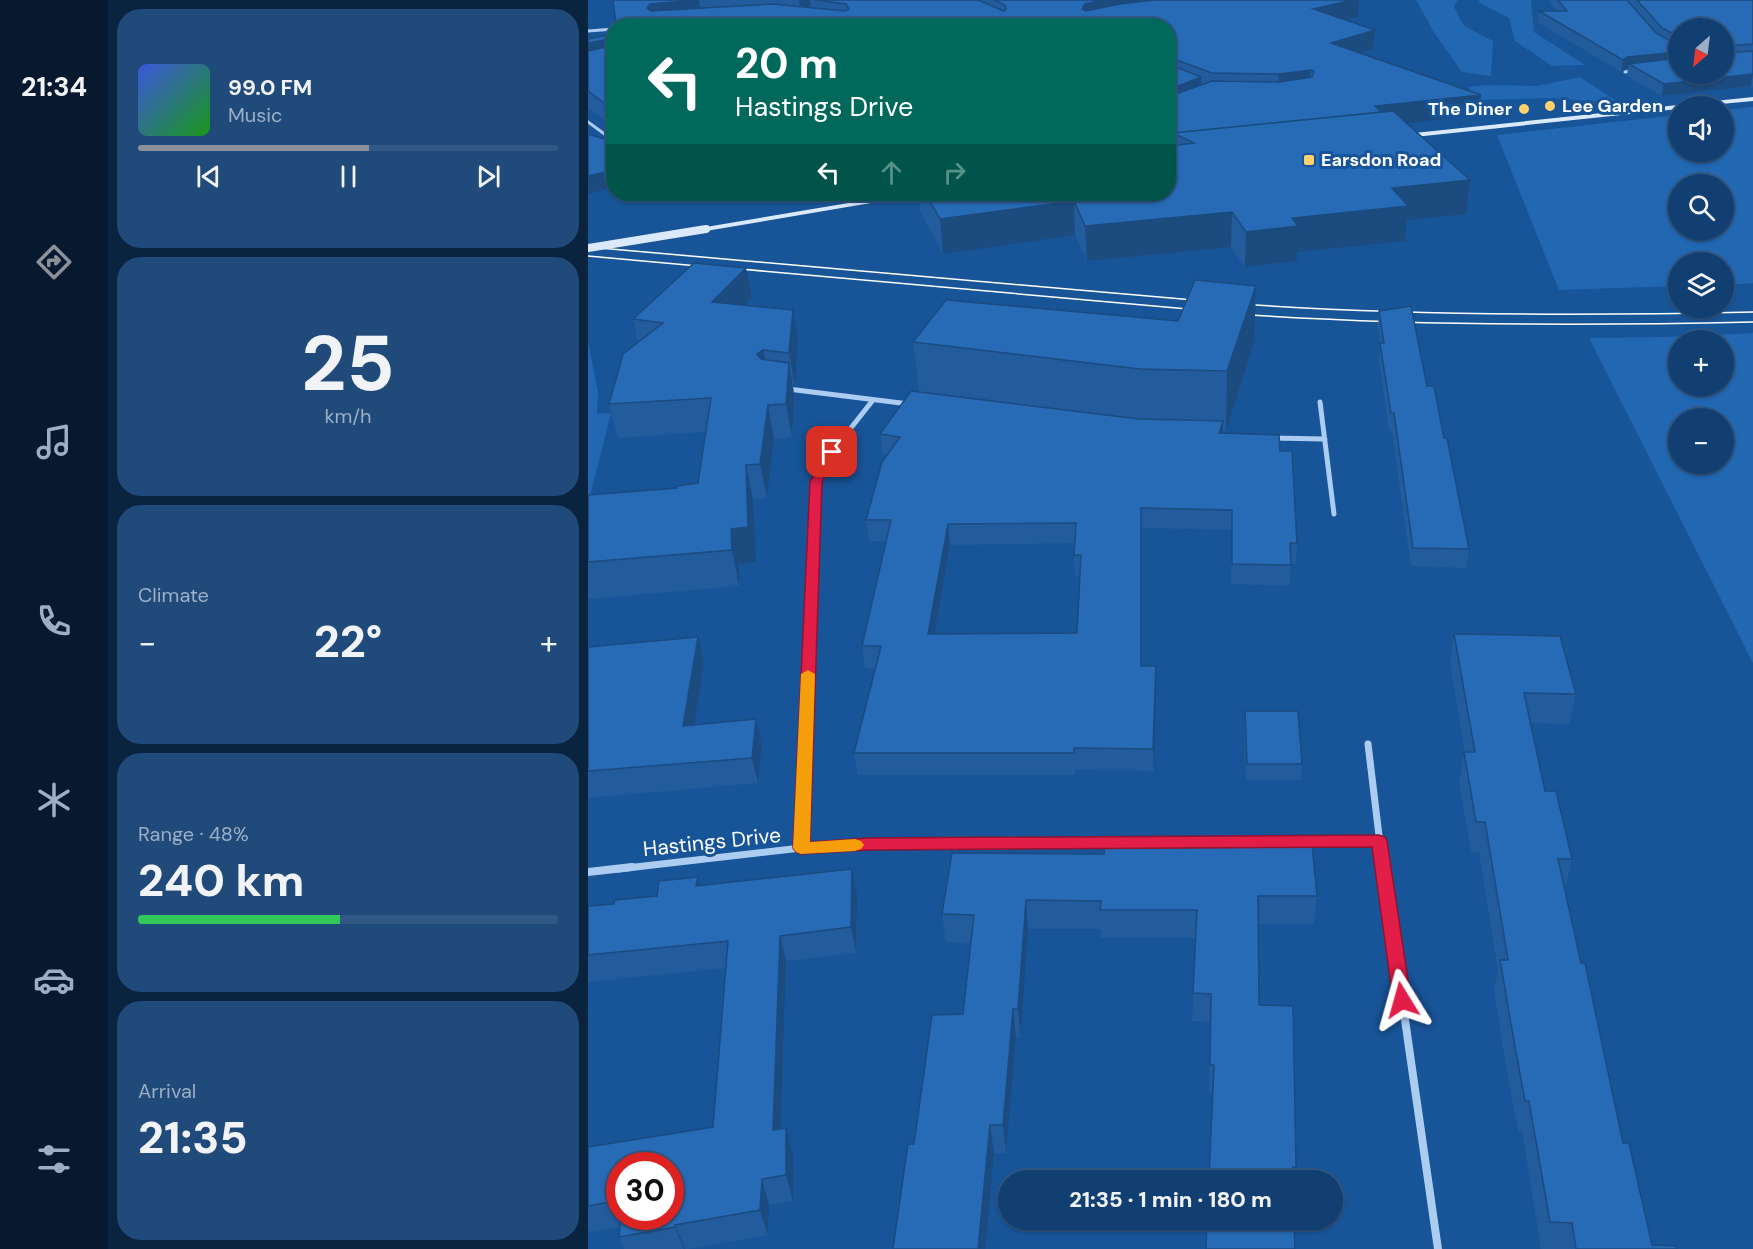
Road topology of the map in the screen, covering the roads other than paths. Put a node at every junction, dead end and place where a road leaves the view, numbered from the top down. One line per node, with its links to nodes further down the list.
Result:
1 (606, 30): 2 (street)
2 (588, 31)
3 (1646, 69): 4 (street)
4 (1625, 72)
5 (1753, 99): 6 (street)
6 (1734, 101)
7 (1668, 108): 10 (street)
8 (588, 122): 9 (street)
9 (606, 135)
10 (1400, 137)
11 (871, 201): 12 (street, bridge)
12 (588, 248)
13 (779, 388): 14 (street)
14 (873, 400): 16 (street); 22 (street)
15 (1320, 402): 18 (street)
16 (920, 406)
17 (1269, 438): 18 (street)
18 (1324, 439): 19 (street)
19 (1334, 514)
20 (1368, 744): 21 (street)
21 (1379, 841): 22 (street, Hastings Drive); 24 (street)
22 (801, 848): 23 (street, Hastings Drive)
23 (588, 872)
24 (1438, 1249)

